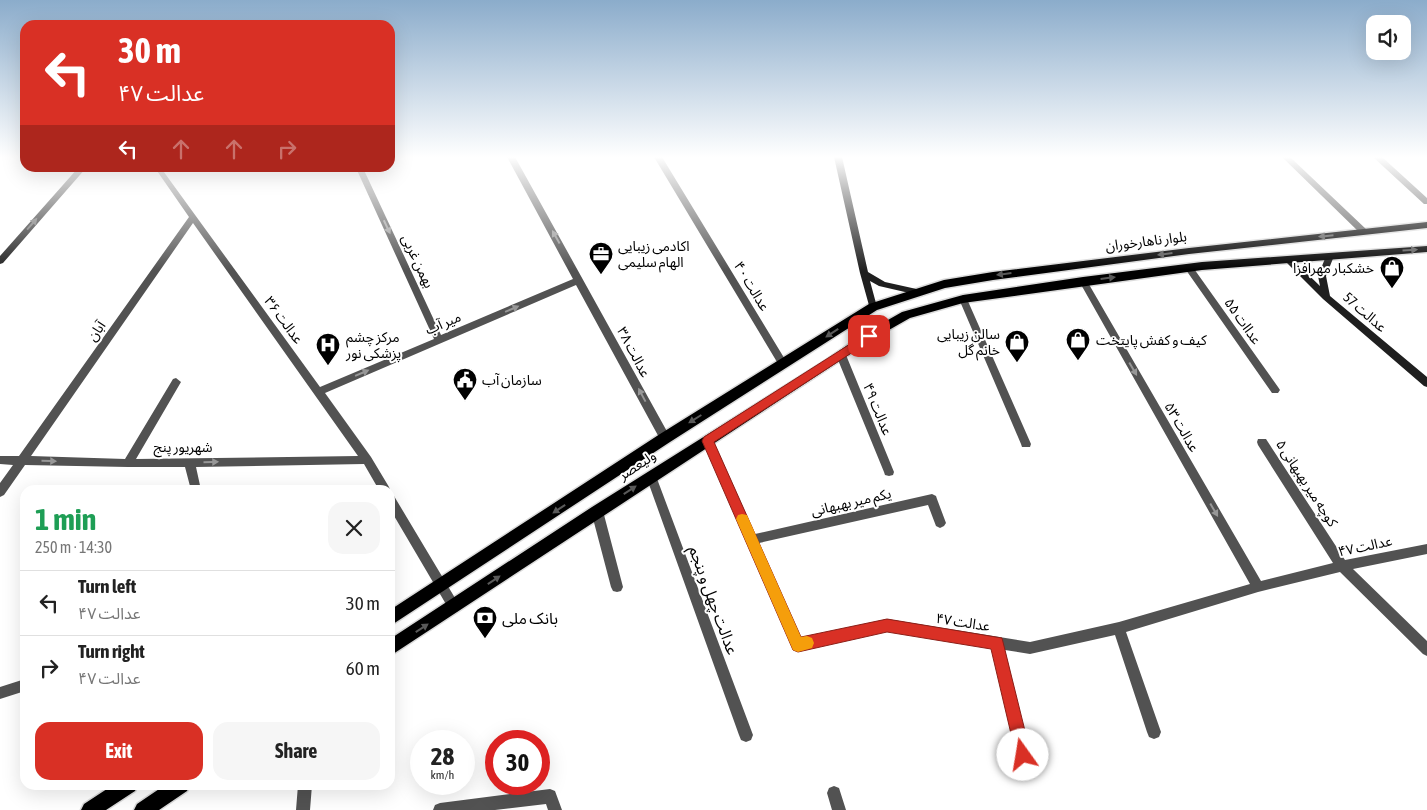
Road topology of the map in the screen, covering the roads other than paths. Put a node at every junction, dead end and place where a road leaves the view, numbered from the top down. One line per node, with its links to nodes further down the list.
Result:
1 (58, 195): 15 (main road, one-way to 1)
2 (177, 195): 8 (street, عدالت ۳۶)
3 (371, 195): 24 (street, بهمن غربی, one-way to 24)
4 (532, 195): 18 (street, عدالت ۳۸, one-way to 4)
5 (682, 195): 26 (street, عدالت ۴۰)
6 (846, 195): 17 (main road)
7 (1325, 195): 10 (street)
8 (193, 217): 30 (street, عدالت ۳۶); 36 (street, آبان)
9 (1427, 225): 10 (main road, بلوار ناهارخوران)
10 (1364, 232): 11 (main road, بلوار ناهارخوران, one-way to 11)
11 (1271, 242): 14 (main road); 20 (main road, بلوار ناهارخوران, one-way to 20)
12 (1427, 249): 13 (main road, one-way to 12)
13 (1330, 256): 14 (main road); 21 (main road)
14 (1288, 260): 16 (main road); 21 (main road, عدالت 57)
15 (0, 261)
16 (1188, 268): 19 (main road, one-way to 16); 29 (street, عداات ۵۵)
17 (864, 273): 20 (main road); 23 (main road)
18 (579, 280): 24 (street, میر آب, one-way to 18); 31 (street, عدالت ۳۸, one-way to 18)
19 (1083, 281): 22 (main road); 53 (street, عدالت ۵۳, one-way to 53)
20 (918, 292): 23 (main road, بلوار ناهارخوران)
21 (1326, 297): 28 (main road, عدالت 57)
22 (963, 300): 25 (main road, ولیعصر); 34 (street)
23 (873, 307): 26 (main road, ولیعصر, one-way to 26)
24 (439, 340): 30 (street, میر آب, one-way to 24)
25 (841, 355): 32 (main road, ولیعصر); 40 (street, عدالت ۴۹)
26 (783, 364): 31 (main road, ولیعصر, one-way to 31)
27 (176, 382): 38 (street)
28 (1427, 383)
29 (1276, 390)
30 (318, 392): 37 (street, عدالت ۳۶)
31 (665, 438): 51 (main road, ولیعصر, one-way to 51)
32 (708, 441): 41 (main road, ولیعصر); 48 (street, عدالت ۴۷)
33 (1262, 442): 50 (street, کوچه میر بهبهانی ۵)
34 (1026, 444)
35 (0, 460): 36 (street, شهریور پنج)
36 (22, 460): 38 (street, شهریور پنج, one-way to 38); 44 (street, آبان)
37 (367, 460): 39 (street, شهریور پنج, one-way to 37); 43 (street, عدالت ۳۶)
38 (128, 463): 39 (street, شهریور پنج)
39 (190, 463): 42 (street)
40 (889, 472)
41 (651, 476): 46 (main road, ولیعصر, one-way to 41); 63 (street, عدالت چهل و پنجم)
42 (195, 485)
43 (381, 485)
44 (0, 492)
45 (395, 507): 51 (street)
46 (596, 511): 52 (street); 54 (main road, ولیعصر, one-way to 46)
47 (940, 523): 48 (street, یکم میر بهبهانی)
48 (752, 540): 57 (street, عدالت ۴۷)
49 (1427, 549): 50 (street, عدالت ۴۷)
50 (1342, 566): 53 (street, عدالت ۴۷); 59 (street, کوچه میر بهبهانی ۵)
51 (442, 587): 54 (street); 55 (main road, ولیعصر)
52 (617, 587)
53 (1258, 587): 56 (street, عدالت ۴۷)
54 (454, 607): 58 (main road, ولیعصر, one-way to 54)
55 (395, 617)
56 (1119, 628): 57 (street, عدالت ۴۷); 62 (street)
57 (997, 643): 64 (street)
58 (395, 645)
59 (1427, 650)
60 (20, 687): 61 (street)
61 (0, 693)
62 (1154, 732)
63 (746, 735)
64 (1023, 755)
65 (121, 790): 69 (main road)
66 (173, 790): 70 (main road)
67 (305, 790): 71 (street)
68 (834, 794): 74 (street)
69 (90, 810)
70 (143, 810)
71 (303, 810)
72 (440, 810): 73 (street)
73 (555, 810)
74 (839, 810)

